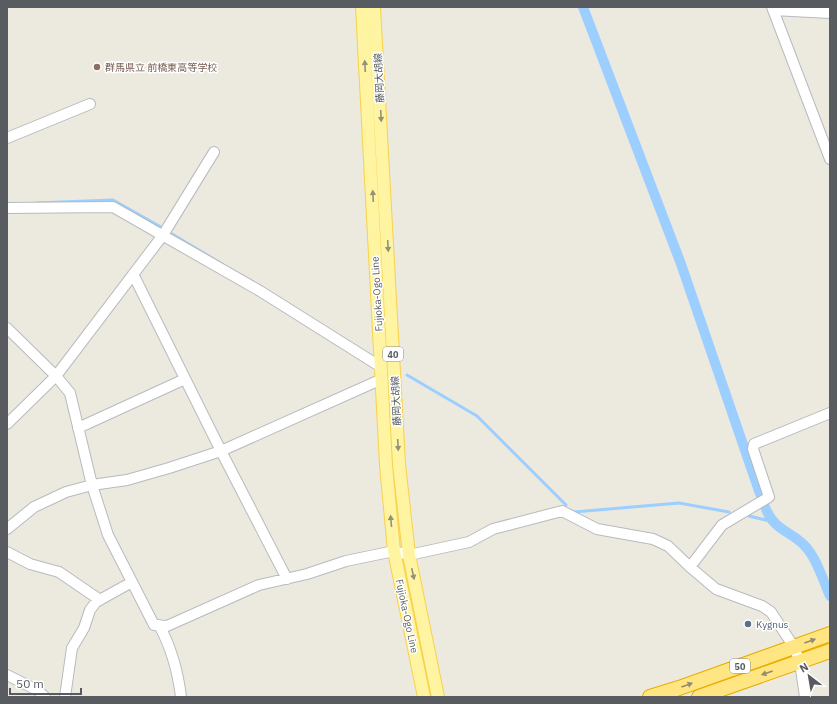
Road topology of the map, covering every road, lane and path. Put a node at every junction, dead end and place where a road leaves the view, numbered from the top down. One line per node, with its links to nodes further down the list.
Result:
1 (362, 7): 13 (main road, Fujioka-Ogo Line / 40, one-way to 1)
2 (374, 7): 24 (main road, 藤岡大胡線 / 40, one-way to 24)
3 (773, 9): 4 (street); 8 (street)
4 (830, 13)
5 (90, 104): 6 (street)
6 (7, 138)
7 (214, 152): 10 (street)
8 (830, 159)
9 (7, 208): 10 (street)
10 (163, 235): 11 (street); 13 (street)
11 (133, 274): 14 (street); 15 (street)
12 (7, 328): 14 (street)
13 (381, 373): 19 (street); 22 (main road, Fujioka-Ogo Line / 40, one-way to 13)
14 (56, 376): 17 (street); 18 (street)
15 (185, 379): 18 (street); 19 (street)
16 (830, 413): 25 (street)
17 (7, 424)
18 (78, 428): 20 (street)
19 (221, 451): 20 (street); 26 (street)
20 (92, 485): 21 (street); 27 (street)
21 (7, 529)
22 (394, 551): 24 (street); 26 (street); 38 (main road, Fujioka-Ogo Line / 40)
23 (7, 552): 28 (street)
24 (409, 555): 25 (street); 39 (main road, 藤岡大胡線 / 40, one-way to 39)
25 (690, 567): 31 (street)
26 (287, 579): 29 (street)
27 (132, 582): 28 (street); 29 (street)
28 (100, 600): 36 (street)
29 (159, 626): 37 (street)
30 (830, 634): 31 (highway, 50, one-way to 30)
31 (794, 647): 33 (street); 40 (highway, 50, one-way to 31)
32 (830, 651): 33 (highway, 50)
33 (800, 662): 41 (highway, 50, one-way to 41); 42 (street)
34 (7, 675): 35 (street)
35 (46, 697)
36 (65, 697)
37 (181, 697)
38 (424, 697)
39 (438, 697)
40 (650, 697)
41 (698, 697)
42 (805, 697)

